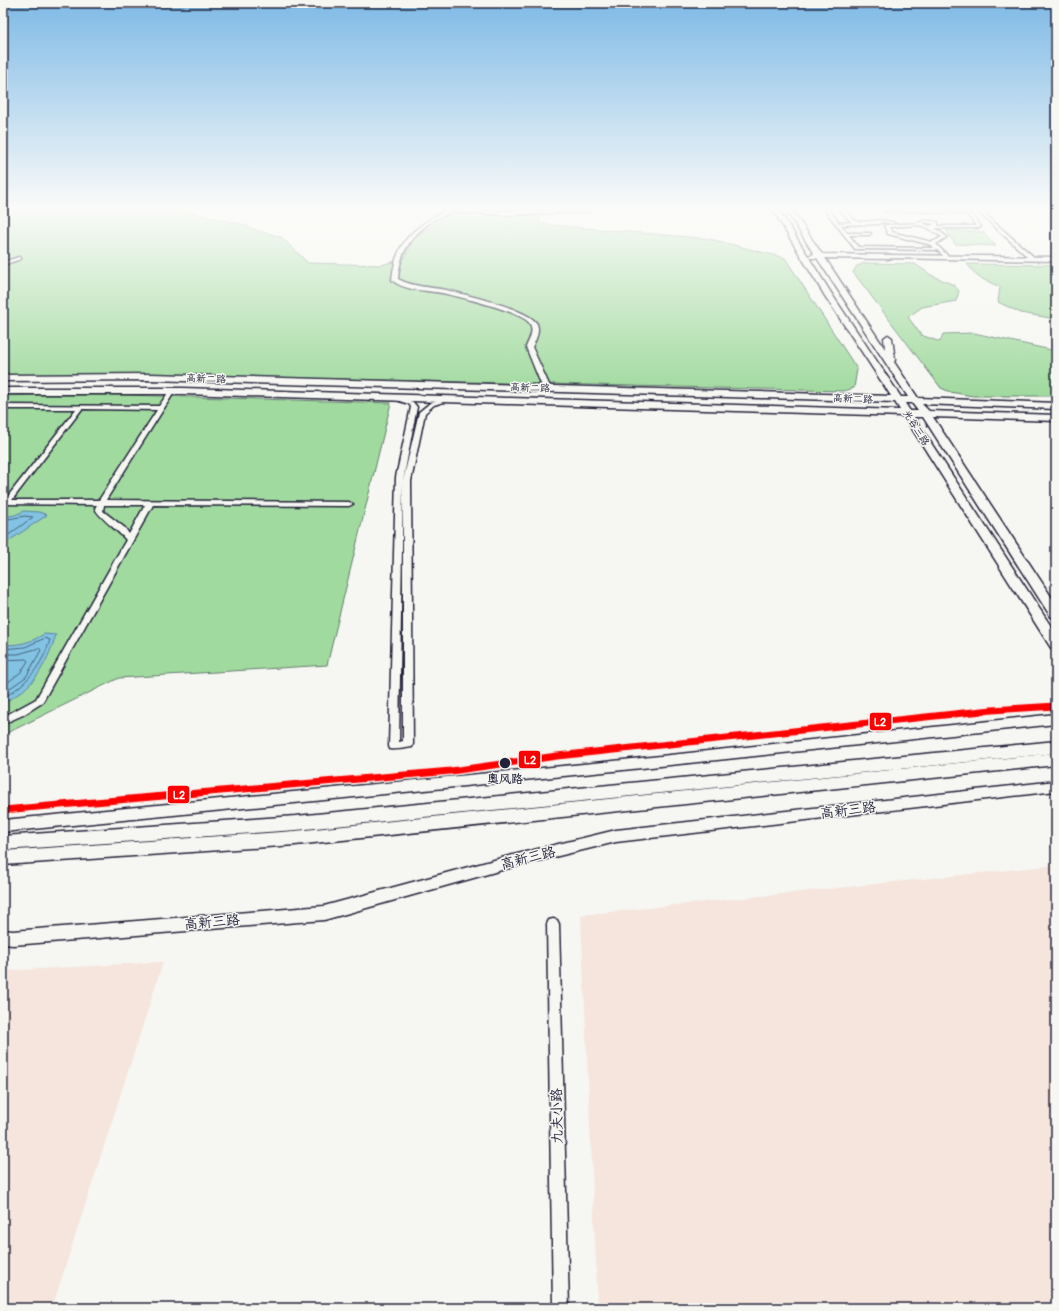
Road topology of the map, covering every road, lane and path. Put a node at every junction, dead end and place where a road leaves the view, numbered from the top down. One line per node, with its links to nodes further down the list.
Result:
1 (396, 271): 13 (street)
2 (815, 271): 7 (main road, 光谷三路)
3 (829, 271): 4 (main road, 光谷三路)
4 (841, 289): 5 (main road); 8 (main road, 光谷三路)
5 (863, 307)
6 (888, 338): 8 (main road)
7 (861, 345): 9 (main road); 11 (main road, 光谷三路)
8 (892, 364): 12 (main road, 光谷三路)
9 (868, 370)
10 (3, 378): 13 (main road, 高新二路)
11 (883, 378): 17 (main road); 19 (main road, 光谷三路)
12 (905, 385): 20 (main road, 光谷三路); 21 (main road)
13 (547, 389): 17 (main road, 高新二路)
14 (3, 391): 15 (main road, 高新二路)
15 (172, 391): 16 (main road, 高新二路); 25 (street)
16 (392, 397): 18 (main road, 高新二路); 18 (street)
17 (832, 397): 19 (main road, 高新二路)
18 (450, 400): 26 (main road, 高新二路)
19 (898, 400): 20 (main road, 高新二路); 27 (main road, 光谷三路)
20 (915, 401): 21 (main road, 高新二路); 28 (main road, 光谷三路)
21 (964, 403): 22 (main road, 高新二路)
22 (1056, 406)
23 (3, 407): 24 (street)
24 (81, 407): 25 (street); 32 (street)
25 (161, 408): 33 (street)
26 (882, 412): 27 (main road, 高新二路); 31 (main road)
27 (907, 412): 28 (main road, 高新二路); 31 (main road, 光谷三路)
28 (925, 413): 30 (main road, 光谷三路); 30 (main road, 高新二路)
29 (1056, 418): 30 (main road, 高新二路)
30 (948, 426): 37 (main road, 光谷三路)
31 (918, 432): 38 (main road, 光谷三路)
32 (5, 502): 33 (street)
33 (101, 503): 34 (street); 36 (street)
34 (150, 503): 35 (street); 36 (street)
35 (349, 504)
36 (129, 539): 40 (street)
37 (1056, 614)
38 (1056, 645)
39 (1056, 719): 44 (main road)
40 (3, 721)
41 (1056, 746): 45 (main road)
42 (1056, 759): 46 (main road)
43 (1056, 786): 48 (main road, 高新三路)
44 (3, 826)
45 (3, 844)
46 (3, 858)
47 (553, 924): 49 (street, 九夫小路)
48 (3, 937)
49 (561, 1308)

